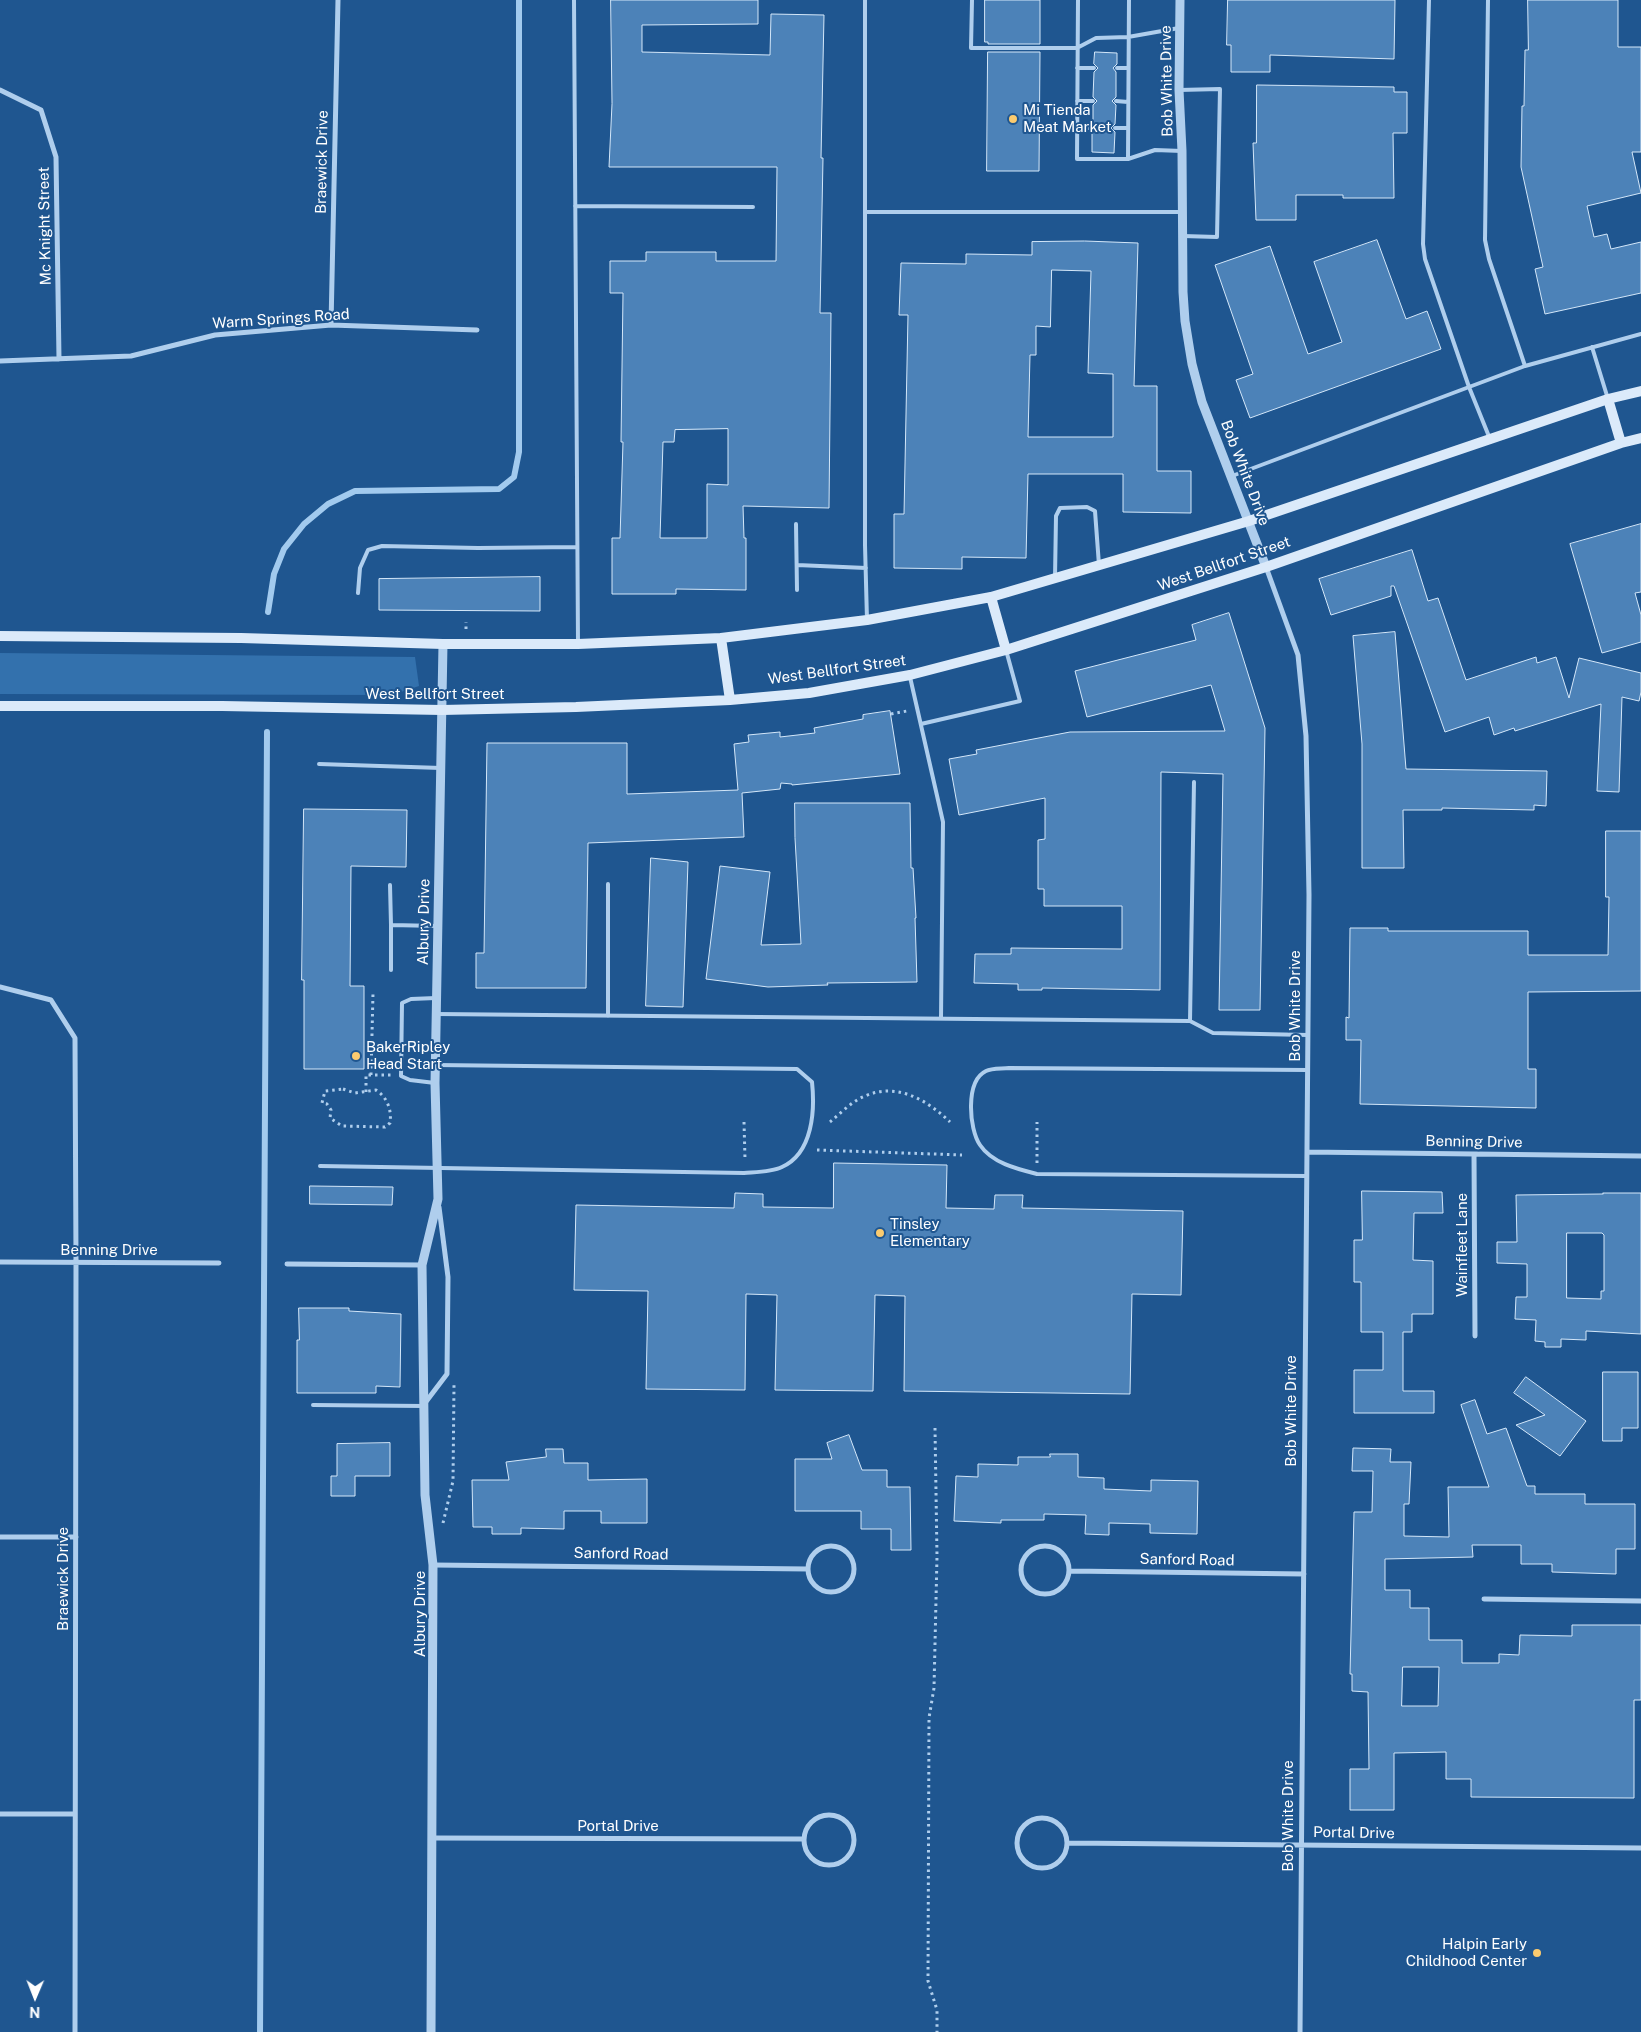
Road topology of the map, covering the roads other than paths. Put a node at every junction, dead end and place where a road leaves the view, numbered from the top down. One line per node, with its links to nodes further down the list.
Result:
1 (338, 0): 34 (street, Braewick Drive)
2 (574, 0): 29 (lane)
3 (865, 0): 31 (lane)
4 (972, 0): 12 (lane)
5 (1078, 0): 12 (lane)
6 (1129, 0): 11 (lane)
7 (1180, 0): 10 (street, Bob White Drive)
8 (1429, 0): 41 (lane)
9 (1488, 0): 40 (lane)
10 (1179, 28): 11 (lane); 18 (street, Bob White Drive)
11 (1128, 38): 12 (lane); 16 (lane)
12 (1077, 48): 13 (lane)
13 (1077, 68): 14 (lane); 19 (lane)
14 (1094, 68)
15 (1117, 68): 16 (lane)
16 (1128, 68): 22 (lane)
17 (0, 90): 38 (street, Mc Knight Street)
18 (1179, 90): 27 (street, Bob White Drive); 33 (lane)
19 (1077, 101): 20 (lane); 23 (lane)
20 (1093, 101)
21 (1116, 101): 22 (lane)
22 (1128, 102): 26 (lane)
23 (1077, 128): 24 (lane); 28 (lane)
24 (1092, 128)
25 (1115, 128): 26 (lane)
26 (1128, 128): 28 (lane)
27 (1182, 151): 28 (lane); 32 (street, Bob White Drive)
28 (1128, 159)
29 (575, 206): 30 (lane); 50 (lane)
30 (753, 207)
31 (866, 212): 32 (lane); 54 (lane)
32 (1182, 212): 33 (street, Bob White Drive)
33 (1182, 236): 47 (street, Bob White Drive)
34 (332, 325): 35 (street, Warm Springs Road); 38 (street, Warm Springs Road)
35 (477, 330)
36 (1641, 334): 37 (lane)
37 (1592, 347): 40 (lane); 43 (lane)
38 (59, 359): 39 (street, Warm Springs Road)
39 (0, 361)
40 (1525, 366): 41 (lane)
41 (1469, 387): 45 (lane); 47 (lane)
42 (1641, 391): 43 (main road)
43 (1608, 399): 45 (main road); 46 (main road)
44 (1641, 438): 46 (main road, West Bellfort Street)
45 (1490, 439): 48 (main road)
46 (1621, 443): 53 (main road, West Bellfort Street)
47 (1232, 476): 48 (street, Bob White Drive)
48 (1249, 521): 52 (main road); 53 (street, Bob White Drive)
49 (796, 524): 51 (lane)
50 (578, 547): 57 (lane); 63 (lane)
51 (797, 565): 54 (lane); 56 (lane)
52 (1099, 565): 55 (main road); 55 (lane)
53 (1266, 567): 64 (main road, West Bellfort Street); 84 (street, Bob White Drive)
54 (866, 568): 59 (lane)
55 (1055, 578): 58 (main road)
56 (797, 590)
57 (358, 593)
58 (991, 597): 59 (main road); 64 (main road)
59 (867, 620): 61 (main road)
60 (0, 636): 62 (main road)
61 (721, 638): 63 (main road); 66 (main road)
62 (443, 644): 63 (main road); 68 (street, Albury Drive)
63 (578, 644)
64 (1006, 650): 65 (main road, West Bellfort Street); 69 (lane)
65 (910, 675): 66 (main road, West Bellfort Street); 69 (lane)
66 (730, 700): 68 (main road, West Bellfort Street)
67 (0, 706): 68 (main road, West Bellfort Street)
68 (442, 710): 71 (street, Albury Drive)
69 (921, 724): 82 (lane)
70 (319, 764): 71 (lane)
71 (441, 768): 76 (street, Albury Drive)
72 (1194, 782): 83 (lane)
73 (608, 884): 81 (lane)
74 (390, 885): 75 (lane)
75 (391, 925): 76 (lane); 77 (lane)
76 (438, 926): 79 (street, Albury Drive)
77 (391, 970)
78 (0, 987): 96 (street, Braewick Drive)
79 (436, 998): 80 (street, Albury Drive); 87 (lane)
80 (436, 1014): 81 (lane); 85 (street, Albury Drive)
81 (608, 1016): 82 (lane)
82 (941, 1018): 83 (lane)
83 (1190, 1021): 84 (lane)
84 (1308, 1034): 86 (street, Bob White Drive)
85 (435, 1065): 87 (street, Albury Drive); 92 (lane)
86 (1308, 1070): 88 (street, Bob White Drive); 93 (lane)
87 (435, 1083): 92 (street, Albury Drive)
88 (1307, 1152): 89 (street, Benning Drive); 93 (street, Bob White Drive)
89 (1474, 1154): 90 (street, Benning Drive); 100 (street, Wainfleet Lane)
90 (1641, 1156)
91 (320, 1166): 92 (lane)
92 (438, 1170): 94 (street, Albury Drive)
93 (1307, 1176): 108 (street, Bob White Drive)
94 (438, 1199): 99 (street, Albury Drive); 102 (street, Albury Drive)
95 (0, 1262): 96 (street, Benning Drive)
96 (76, 1262): 97 (street, Benning Drive); 104 (street, Braewick Drive)
97 (219, 1263)
98 (287, 1264): 99 (street)
99 (422, 1265): 102 (street, Albury Drive)
100 (1475, 1336)
101 (313, 1405): 102 (lane)
102 (424, 1406): 105 (street, Albury Drive)
103 (0, 1537): 104 (street)
104 (76, 1538): 112 (street, Braewick Drive)
105 (434, 1565): 106 (street, Sanford Road); 113 (street, Albury Drive)
106 (808, 1569): 106 (street)
107 (1070, 1570): 107 (street); 108 (street, Sanford Road)
108 (1304, 1574): 116 (street, Bob White Drive)
109 (1484, 1599): 110 (street)
110 (1641, 1601)
111 (0, 1814): 112 (street)
112 (74, 1814): 118 (street, Braewick Drive)
113 (433, 1838): 114 (street, Portal Drive); 119 (street, Albury Drive)
114 (803, 1839): 114 (street)
115 (1068, 1843): 115 (street); 116 (street, Portal Drive)
116 (1302, 1845): 117 (street, Portal Drive); 120 (street, Bob White Drive)
117 (1641, 1848)
118 (75, 2032)
119 (431, 2032)
120 (1300, 2032)

